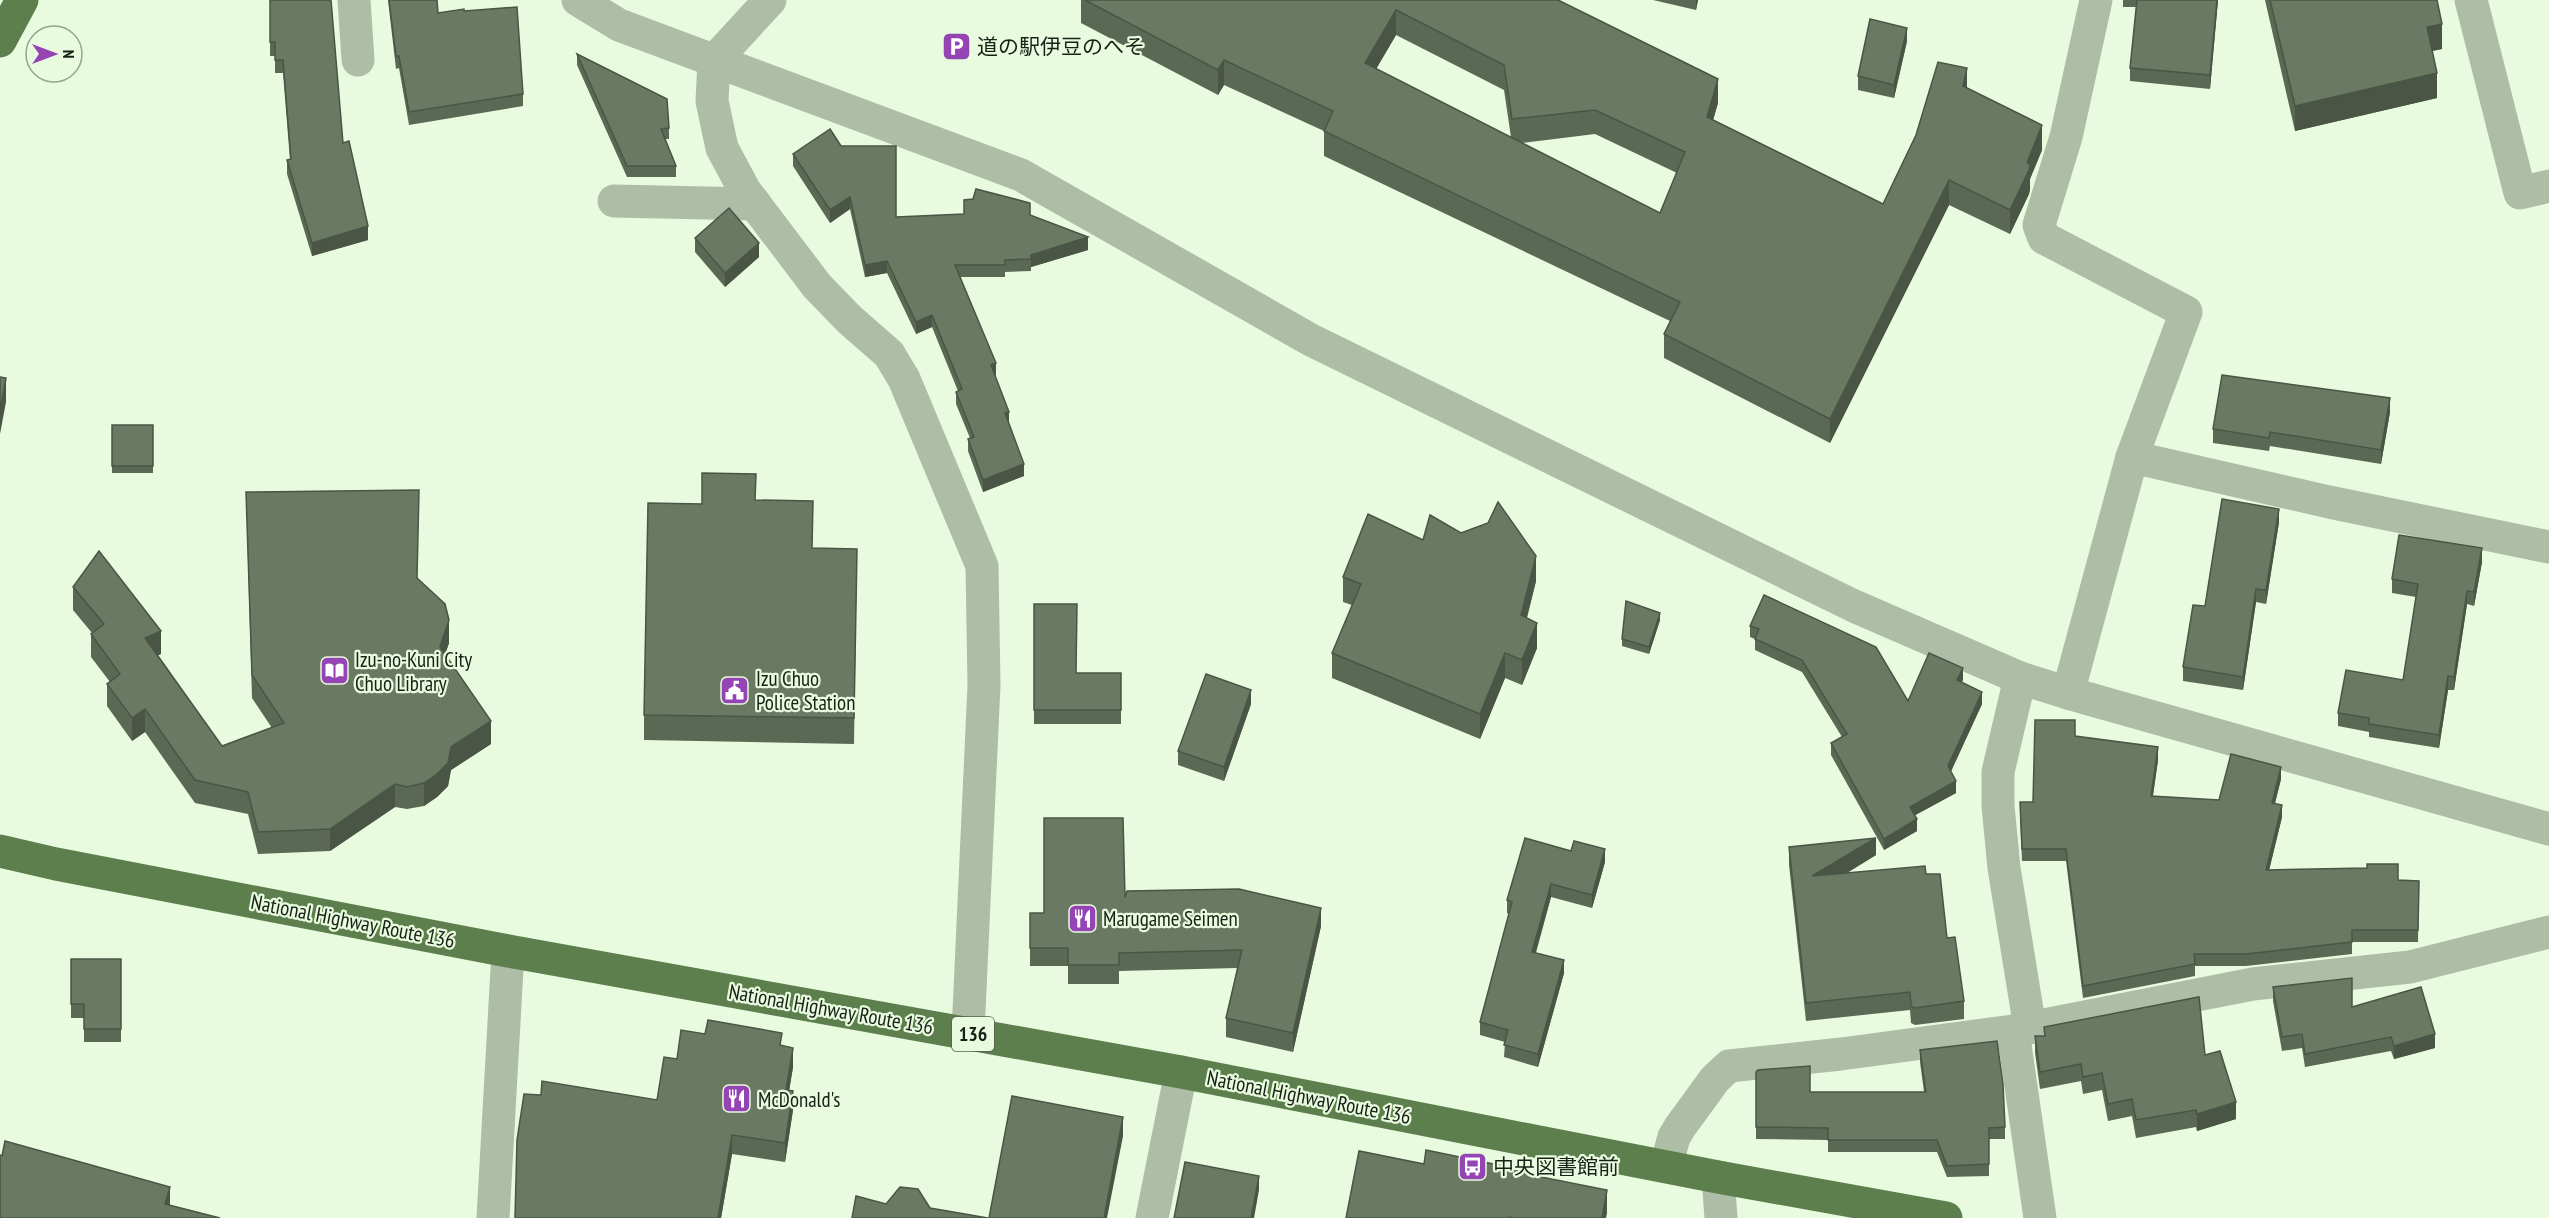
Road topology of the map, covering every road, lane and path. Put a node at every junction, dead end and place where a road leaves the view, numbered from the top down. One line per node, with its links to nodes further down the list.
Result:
1 (22, 0): 7 (highway)
2 (354, 0): 8 (street)
3 (578, 0): 9 (street)
4 (770, 0): 9 (street)
5 (2096, 0): 13 (street)
6 (2471, 0): 10 (street)
7 (0, 41)
8 (358, 60)
9 (714, 61): 12 (street); 15 (street)
10 (2549, 186)
11 (614, 201): 12 (street)
12 (755, 204): 22 (street)
13 (2132, 457): 14 (street); 16 (street)
14 (2549, 547)
15 (2020, 678): 16 (street); 21 (street)
16 (2068, 693): 17 (street)
17 (2549, 829)
18 (0, 851): 20 (highway, National Highway Route 136 / 136)
19 (2549, 932): 21 (street)
20 (508, 951): 22 (highway, National Highway Route 136 / 136); 26 (street)
21 (2021, 1029): 24 (street); 30 (street)
22 (968, 1033): 23 (highway, National Highway Route 136 / 136)
23 (1181, 1072): 24 (highway, National Highway Route 136 / 136); 27 (street)
24 (1666, 1166): 25 (highway, National Highway Route 136 / 136)
25 (1718, 1178): 28 (street); 29 (highway, National Highway Route 136 / 136)
26 (493, 1218)
27 (1152, 1218)
28 (1721, 1218)
29 (1946, 1218)
30 (2040, 1218)

